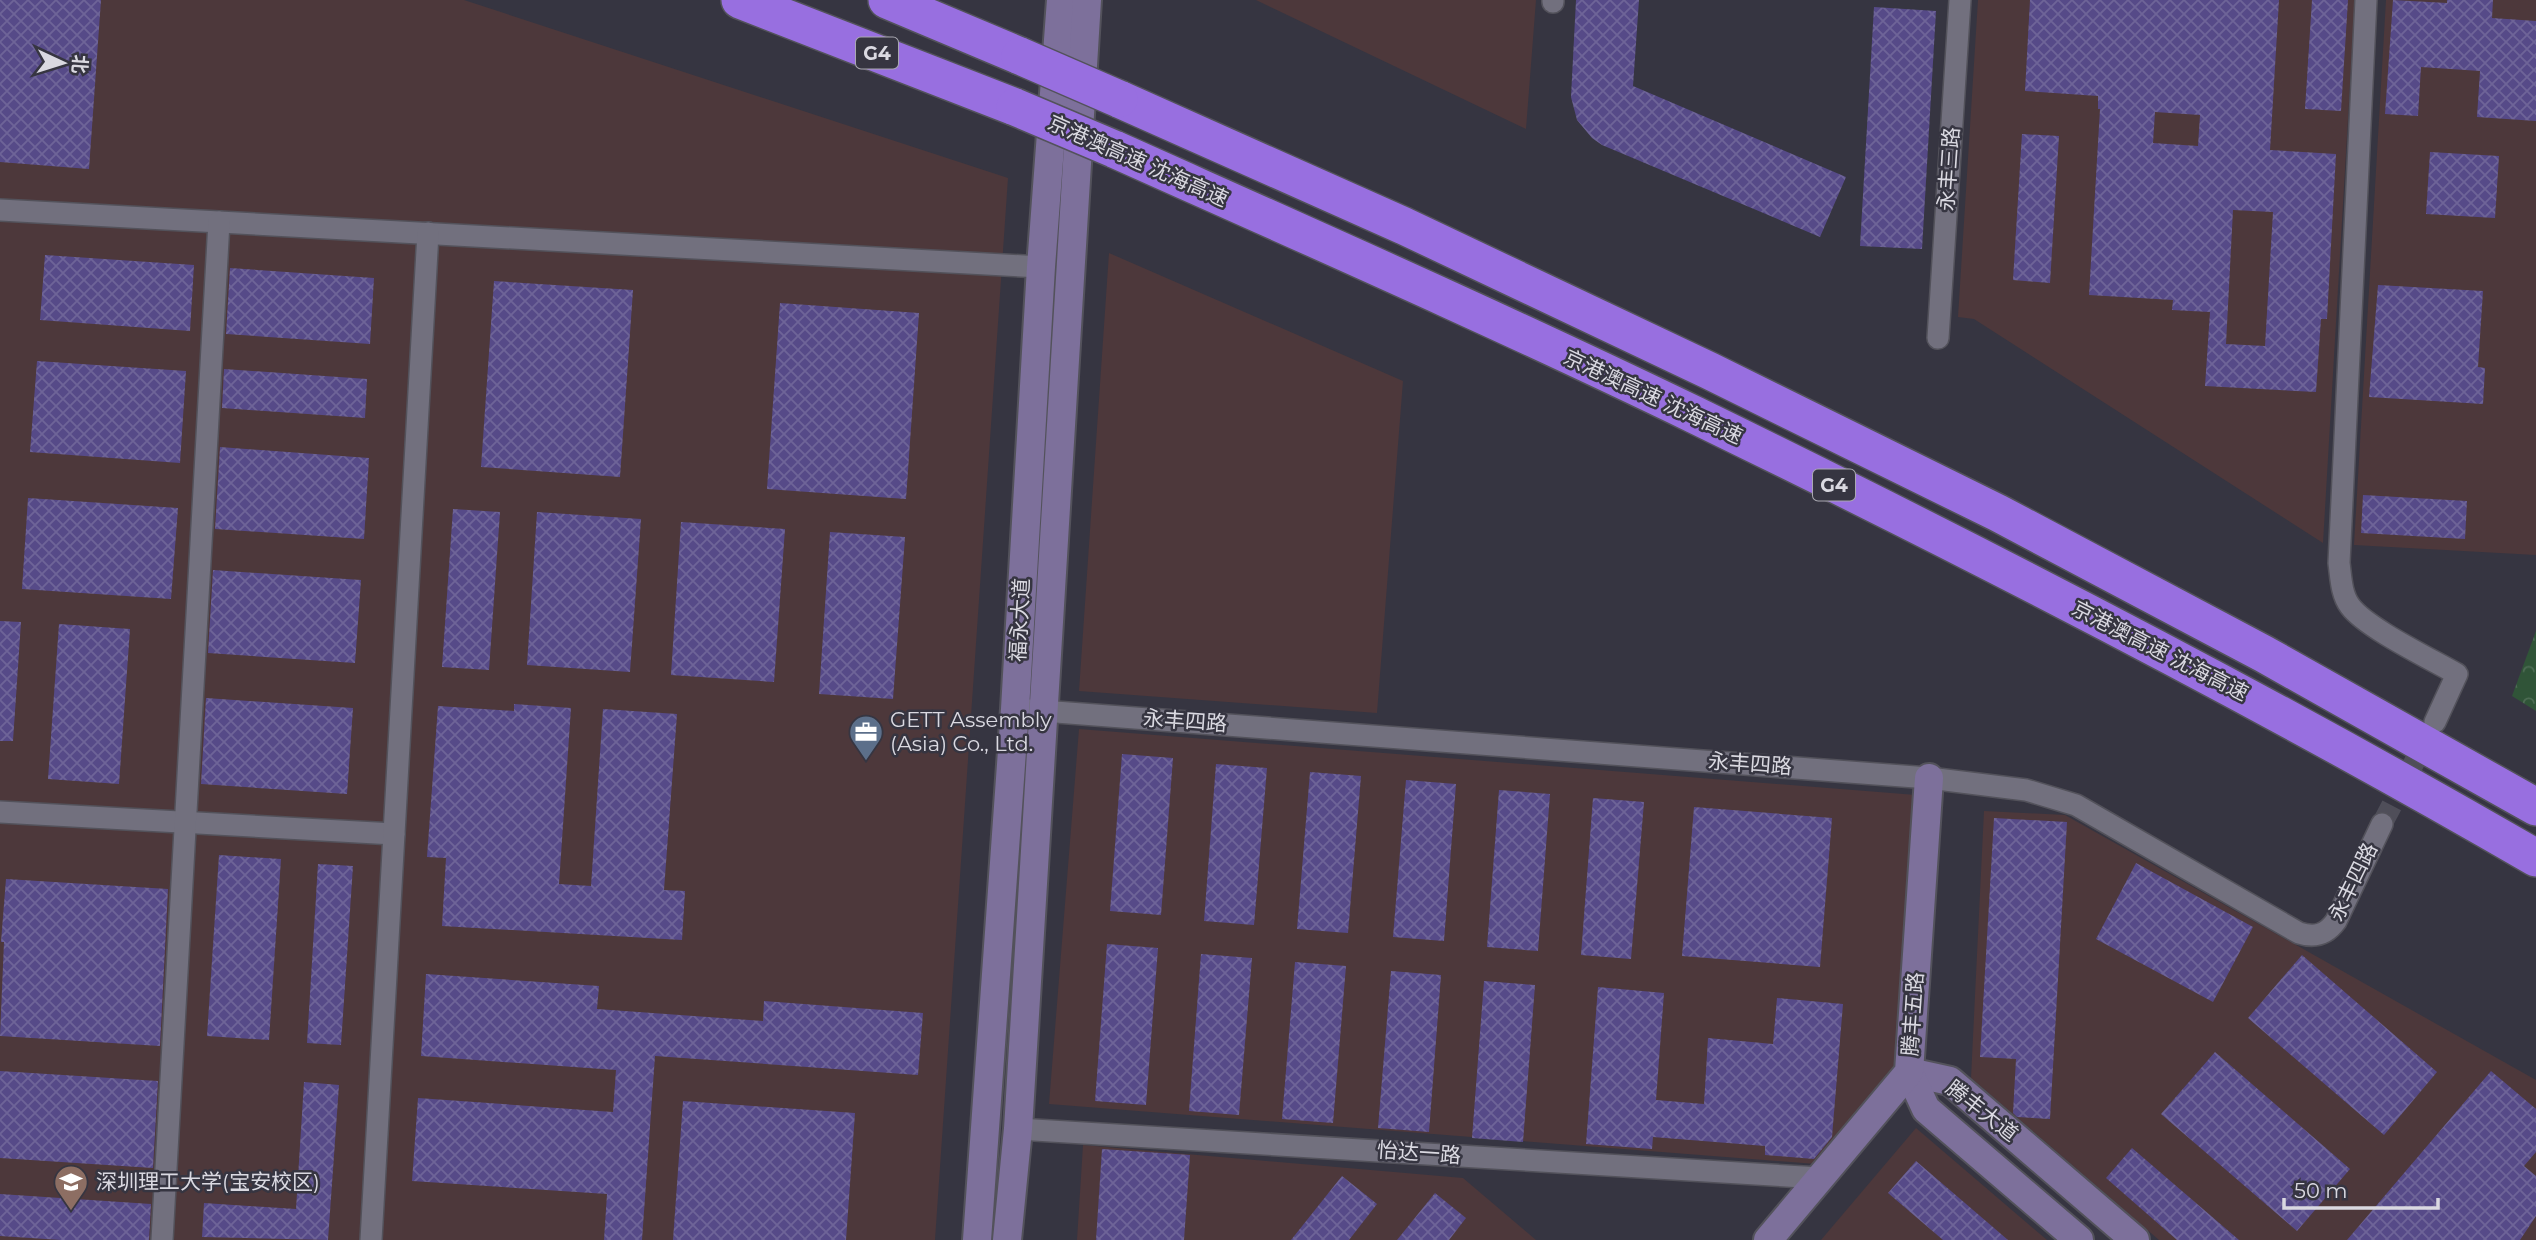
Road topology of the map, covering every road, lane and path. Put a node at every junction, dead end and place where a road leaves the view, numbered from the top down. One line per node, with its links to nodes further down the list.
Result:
1 (740, 0): 21 (highway, 京港澳高速 沈海高速 / G4, bridge)
2 (887, 0): 16 (highway, G4, bridge)
3 (1061, 0): 10 (main road, 福永大道)
4 (1087, 0): 13 (main road, 福永大道)
5 (1960, 0): 11 (street, 永丰三路)
6 (2366, 0): 14 (street)
7 (0, 209): 8 (street)
8 (219, 222): 9 (street); 18 (street)
9 (428, 233): 10 (street); 20 (street)
10 (1041, 268): 12 (main road, 福永大道)
11 (1938, 338)
12 (1015, 709): 13 (street, 永丰四路); 28 (main road, 福永大道)
13 (1043, 711): 15 (street, 永丰四路); 23 (main road, 福永大道)
14 (2435, 722)
15 (1929, 778): 19 (street, 永丰四路); 22 (main road, 腾丰五路)
16 (2536, 807)
17 (0, 812): 18 (street)
18 (185, 822): 20 (street); 26 (street)
19 (2382, 824)
20 (394, 834): 27 (street)
21 (2536, 858)
22 (1909, 1072): 24 (main road, 腾丰五路); 32 (main road, 腾丰大道); 33 (main road, 腾丰大道)
23 (1018, 1129): 24 (street, 怡达一路); 25 (main road, 福永大道)
24 (1820, 1178): 31 (main road, 腾丰五路)
25 (1012, 1209): 29 (main road, 福永大道); 30 (main road)
26 (162, 1240)
27 (371, 1240)
28 (977, 1240)
29 (1007, 1240)
30 (1015, 1240)
31 (1768, 1240)
32 (2079, 1240)
33 (2135, 1240)

